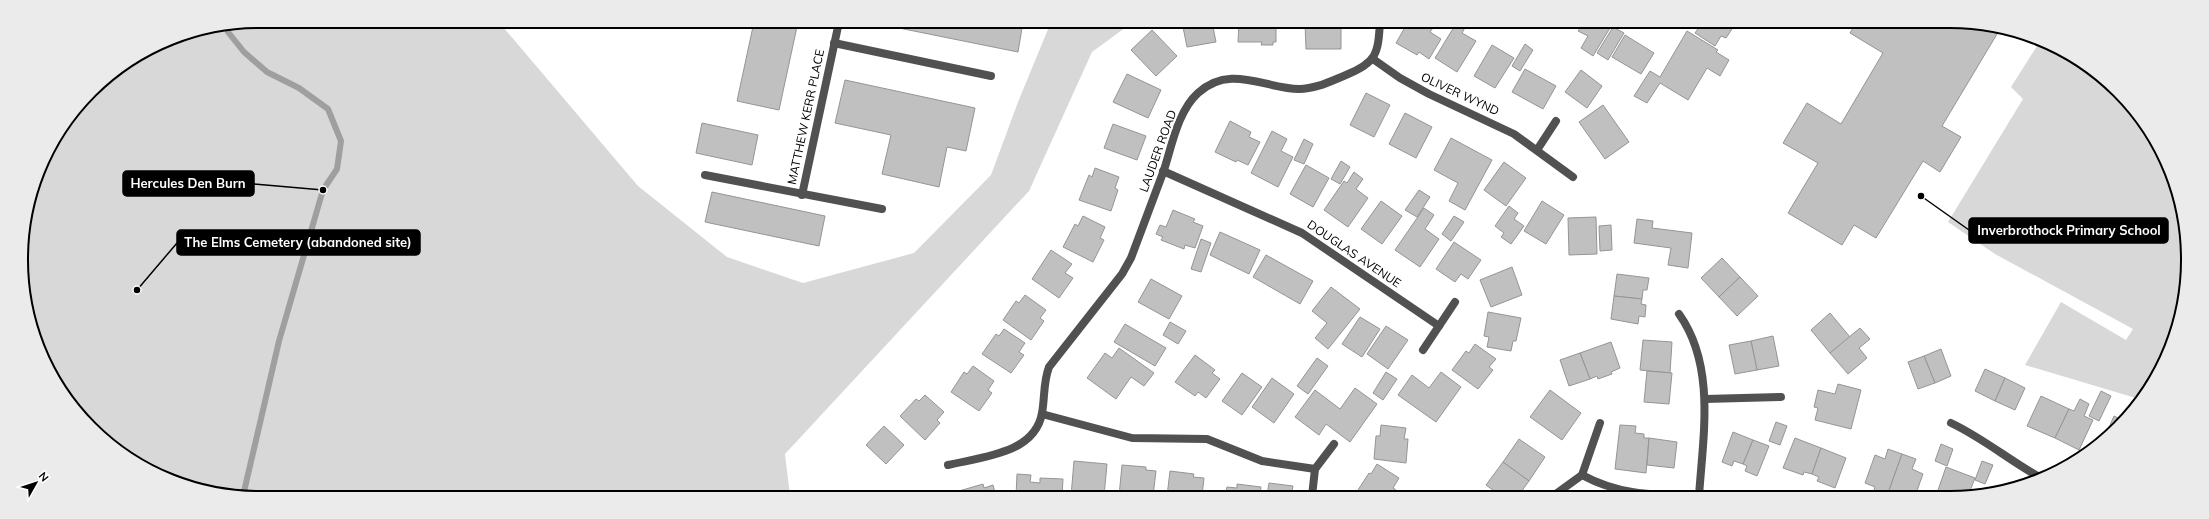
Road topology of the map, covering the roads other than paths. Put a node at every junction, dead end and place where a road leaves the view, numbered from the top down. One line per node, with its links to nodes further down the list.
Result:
1 (838, 28): 3 (street, MATTHEW KERR PLACE)
2 (1379, 28): 4 (street)
3 (834, 43): 5 (street); 11 (street, MATTHEW KERR PLACE)
4 (1373, 59): 7 (street, OLIVER WYND); 8 (street, LAUDER ROAD)
5 (991, 76)
6 (1556, 121): 7 (street)
7 (1537, 150): 10 (street, OLIVER WYND)
8 (1163, 171): 15 (street, DOUGLAS AVENUE); 19 (street, LAUDER ROAD)
9 (705, 175): 11 (street)
10 (1573, 176)
11 (802, 195): 12 (street)
12 (882, 209)
13 (1454, 302): 15 (street)
14 (1679, 314): 18 (street)
15 (1439, 326): 16 (street)
16 (1423, 350)
17 (1781, 397): 18 (street)
18 (1705, 399): 30 (street)
19 (1042, 414): 23 (street); 24 (street)
20 (1600, 423): 26 (street)
21 (1951, 423): 25 (street)
22 (1334, 444): 24 (street)
23 (948, 465)
24 (1315, 469): 27 (street)
25 (2035, 474)
26 (1582, 475): 28 (street); 29 (street)
27 (1313, 491)
28 (1560, 491)
29 (1627, 491)
30 (1699, 491)

